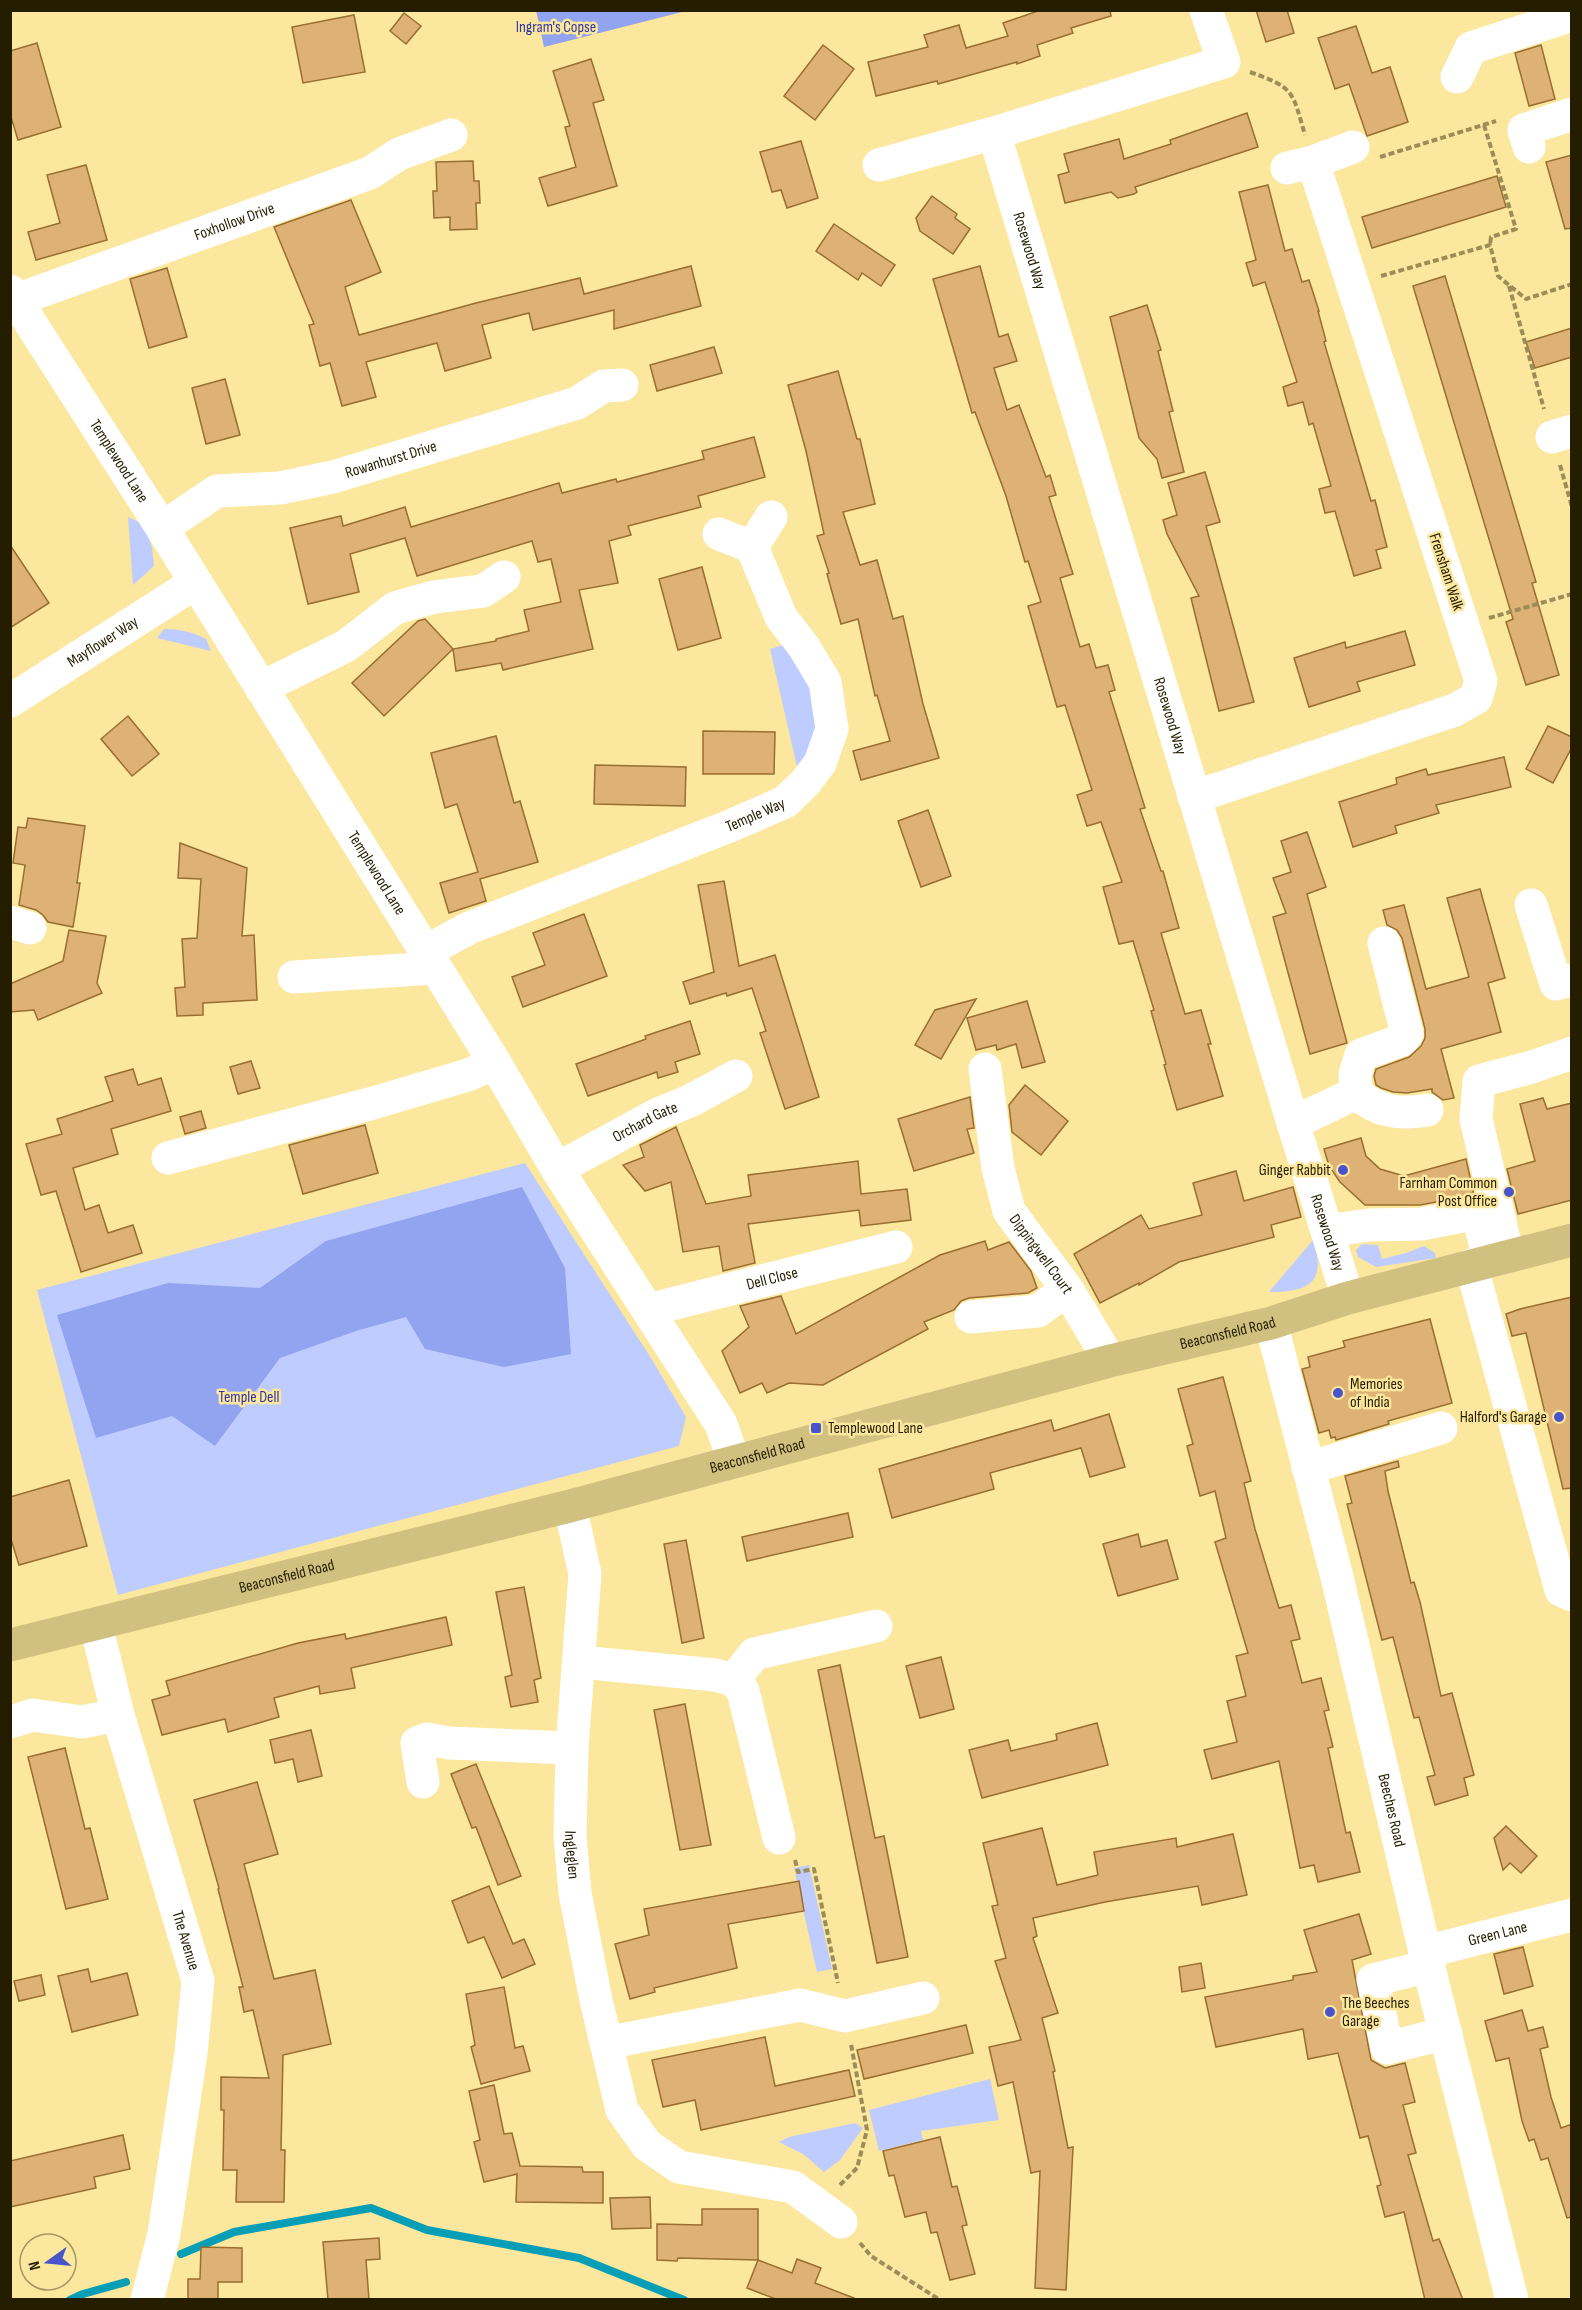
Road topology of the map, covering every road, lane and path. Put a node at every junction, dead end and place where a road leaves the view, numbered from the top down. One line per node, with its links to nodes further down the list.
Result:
1 (1206, 10): 3 (street)
2 (1572, 15): 4 (street)
3 (1224, 62): 8 (street); 13 (path)
4 (1457, 77)
5 (1572, 114): 11 (street)
6 (1506, 118): 7 (path)
7 (1484, 125): 10 (path); 14 (path)
8 (993, 133): 12 (street); 32 (street, Rosewood Way)
9 (451, 135): 18 (street, Foxhollow Drive)
10 (1353, 147): 13 (street)
11 (1528, 147)
12 (879, 165)
13 (1300, 165): 15 (street, Frensham Walk)
14 (1490, 245): 15 (path); 17 (path)
15 (1353, 284): 29 (street, Frensham Walk)
16 (1572, 284): 17 (path)
17 (1509, 285): 20 (path)
18 (13, 295): 23 (street, Templewood Lane)
19 (622, 385): 23 (street, Rowanhurst Drive)
20 (1562, 434): 21 (path)
21 (1572, 507)
22 (771, 517): 25 (street)
23 (162, 528): 27 (street, Templewood Lane)
24 (719, 534): 25 (street)
25 (752, 547): 35 (street, Temple Way)
26 (504, 577): 30 (street)
27 (195, 584): 30 (street, Templewood Lane); 31 (street, Mayflower Way)
28 (1572, 594): 29 (path)
29 (1463, 626): 32 (street, Frensham Walk)
30 (261, 688): 35 (street, Templewood Lane)
31 (10, 701)
32 (1194, 797): 44 (street, Rosewood Way)
33 (1531, 906): 37 (street)
34 (1384, 943): 42 (street)
35 (430, 960): 36 (street); 39 (street, Templewood Lane)
36 (294, 977)
37 (1564, 982)
38 (1572, 1053): 50 (street)
39 (495, 1064): 45 (street); 46 (street, Templewood Lane)
40 (985, 1069): 51 (street, Dippingwell Court)
41 (736, 1076): 46 (street, Orchard Gate)
42 (1356, 1093): 43 (street); 44 (street)
43 (1427, 1110)
44 (1293, 1123): 47 (street, Rosewood Way)
45 (168, 1158)
46 (557, 1169): 53 (street, Templewood Lane)
47 (1327, 1231): 50 (street); 52 (street, Rosewood Way)
48 (1572, 1240): 50 (main road, Beaconsfield Road)
49 (896, 1247): 53 (street, Dell Close)
50 (1490, 1261): 52 (main road, Beaconsfield Road); 61 (street)
51 (1066, 1289): 54 (street); 56 (street, Dippingwell Court)
52 (1348, 1298): 55 (main road, Beaconsfield Road)
53 (648, 1310): 58 (street, Templewood Lane)
54 (971, 1317)
55 (1271, 1323): 56 (main road, Beaconsfield Road); 59 (street, Beeches Road)
56 (1110, 1361): 58 (main road, Beaconsfield Road)
57 (1441, 1428): 59 (street)
58 (734, 1461): 60 (main road, Beaconsfield Road)
59 (1308, 1468): 73 (street, Beeches Road)
60 (570, 1506): 62 (main road, Beaconsfield Road); 65 (street, Ingleglen)
61 (1572, 1595)
62 (96, 1625): 64 (main road, Beaconsfield Road); 67 (street, The Avenue)
63 (876, 1626): 66 (street)
64 (10, 1645)
65 (580, 1662): 66 (street); 69 (street, Ingleglen)
66 (734, 1680): 71 (street)
67 (118, 1714): 68 (street); 78 (street, The Avenue)
68 (10, 1722)
69 (572, 1748): 70 (street); 76 (street, Ingleglen)
70 (423, 1782)
71 (779, 1838)
72 (1572, 1915): 73 (street, Green Lane)
73 (1427, 1959): 75 (street, Beeches Road); 75 (street, Green Lane)
74 (923, 1998): 76 (street)
75 (1446, 2033): 80 (street, Beeches Road)
76 (606, 2043): 77 (street, Ingleglen)
77 (841, 2222): 79 (path)
78 (147, 2300)
79 (940, 2300)
80 (1512, 2300)

